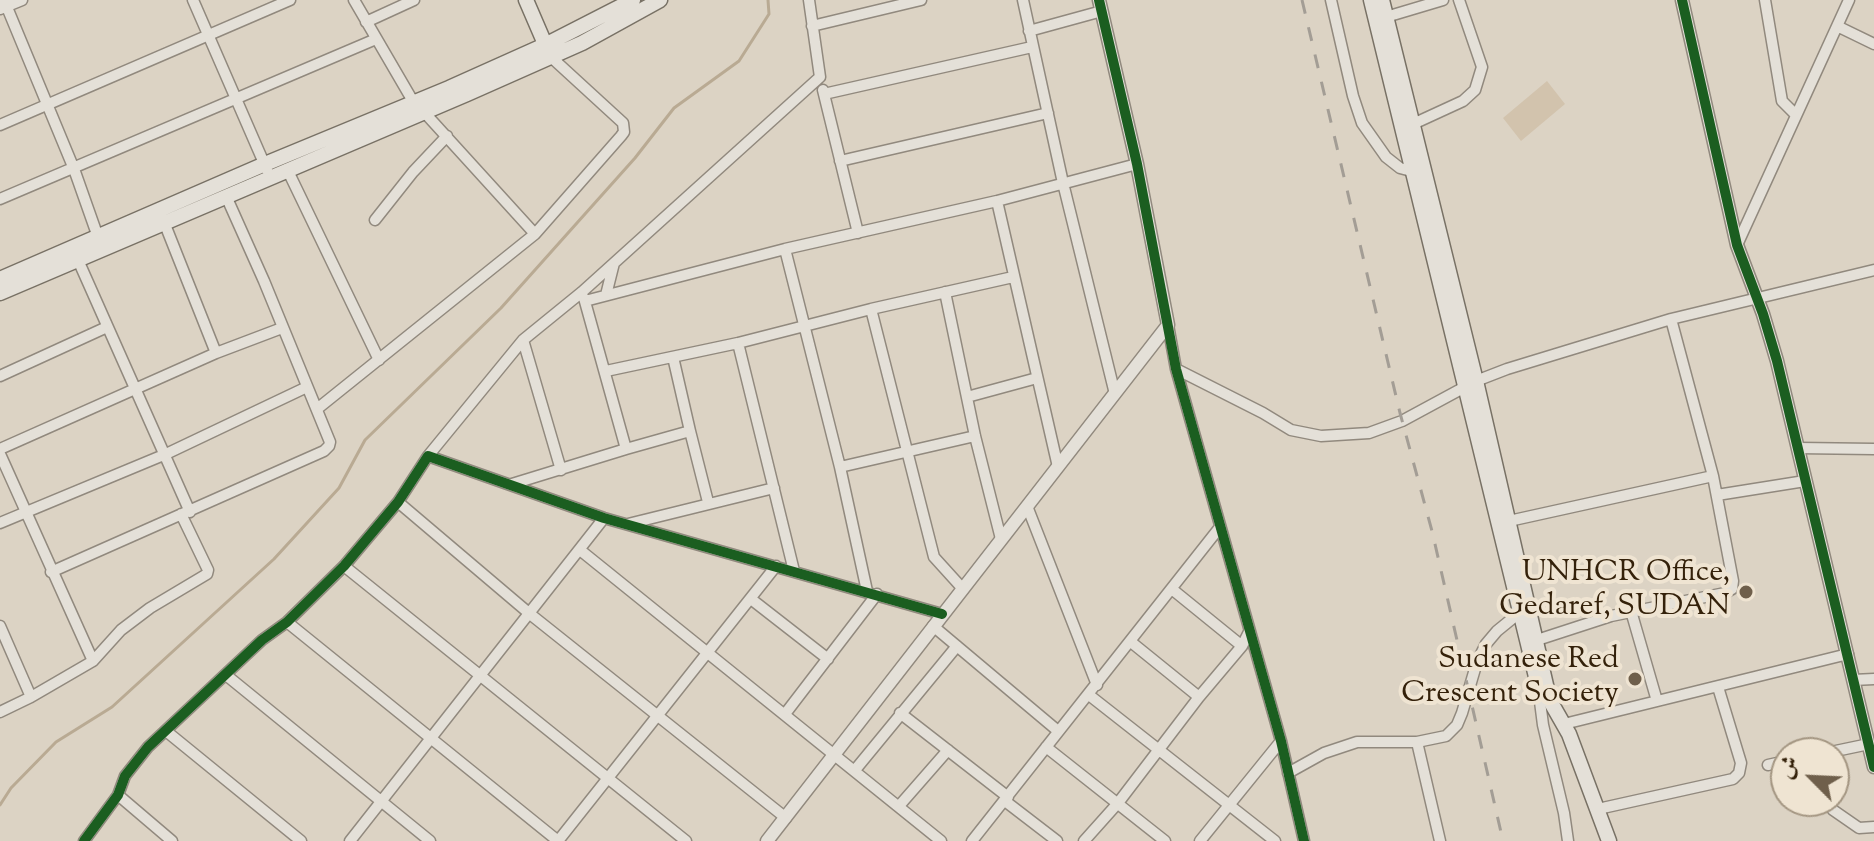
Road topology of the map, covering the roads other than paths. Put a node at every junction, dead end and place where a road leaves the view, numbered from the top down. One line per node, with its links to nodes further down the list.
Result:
1 (22, 0): 20 (street)
2 (193, 0): 28 (street)
3 (290, 0): 28 (street)
4 (354, 0): 24 (street)
5 (414, 0): 24 (street)
6 (526, 0): 32 (main road)
7 (633, 0): 32 (main road)
8 (660, 0): 32 (main road)
9 (809, 0): 25 (street)
10 (921, 0): 21 (street)
11 (1023, 0): 27 (street)
12 (1331, 0): 48 (street)
13 (1371, 0): 48 (main road)
14 (1382, 0): 23 (main road)
15 (1443, 0): 23 (street)
16 (1459, 0): 40 (street)
17 (1682, 0): 58 (street)
18 (1765, 0): 39 (street)
19 (1849, 0): 26 (street)
20 (3, 5): 36 (street)
21 (879, 5): 25 (street)
22 (1101, 5): 27 (street); 44 (street)
23 (1386, 17): 40 (main road)
24 (366, 22): 29 (street)
25 (812, 26): 33 (street)
26 (1839, 27): 30 (street); 39 (street)
27 (1029, 31): 31 (street)
28 (208, 37): 35 (street); 36 (street)
29 (376, 39): 35 (street); 37 (street)
30 (1874, 44)
31 (1032, 47): 34 (street); 38 (street)
32 (548, 51): 37 (main road); 56 (street)
33 (820, 77): 34 (street); 61 (street)
34 (824, 94): 43 (street)
35 (235, 100): 45 (street); 47 (street)
36 (46, 106): 41 (street); 45 (street)
37 (419, 107): 42 (street); 46 (main road); 47 (main road)
38 (1048, 113): 43 (street); 49 (street)
39 (1796, 115): 58 (street)
40 (1413, 124): 48 (main road)
41 (0, 125)
42 (447, 136): 53 (street); 56 (street)
43 (840, 161): 55 (street)
44 (1137, 164): 49 (street); 73 (street)
45 (74, 169): 51 (street); 57 (street)
46 (287, 169): 47 (main road); 80 (street)
47 (267, 170): 50 (main road); 57 (main road)
48 (1419, 173): 85 (main road)
49 (1063, 183): 52 (street); 88 (street)
50 (226, 196): 54 (main road); 75 (street)
51 (0, 199)
52 (997, 201): 55 (street); 63 (street)
53 (375, 220)
54 (164, 222): 60 (main road); 78 (street)
55 (858, 233): 59 (street)
56 (535, 234): 80 (street)
57 (98, 237): 64 (main road)
58 (1737, 245): 69 (street)
59 (785, 249): 67 (street); 72 (street)
60 (78, 260): 66 (main road); 74 (street)
61 (614, 263): 67 (street); 68 (street)
62 (1874, 270): 69 (street)
63 (1013, 277): 65 (street); 84 (street)
64 (0, 279)
65 (945, 292): 70 (street); 89 (street)
66 (0, 293)
67 (606, 295): 68 (street)
68 (583, 296): 76 (street); 82 (street)
69 (1758, 298): 71 (street); 93 (street)
70 (871, 309): 72 (street); 97 (street)
71 (1671, 319): 85 (street); 103 (street)
72 (805, 325): 77 (street); 100 (street)
73 (1168, 325): 81 (street); 88 (street)
74 (107, 327): 83 (street); 87 (street)
75 (282, 328): 78 (street); 86 (street)
76 (523, 340): 99 (street); 102 (street)
77 (738, 343): 79 (street); 106 (street)
78 (216, 353): 87 (street)
79 (673, 357): 82 (street); 91 (street)
80 (379, 360): 90 (street)
81 (1176, 369): 85 (street); 117 (street)
82 (606, 371): 94 (street)
83 (0, 376)
84 (1037, 378): 89 (street); 101 (street)
85 (1470, 384): 114 (main road); 128 (main road)
86 (307, 387): 90 (street); 98 (street)
87 (136, 391): 96 (street); 98 (street)
88 (1115, 394): 101 (street)
89 (967, 397): 92 (street)
90 (317, 409): 112 (street)
91 (690, 431): 94 (street); 109 (street)
92 (975, 436): 97 (street); 118 (street)
93 (1798, 448): 95 (street); 104 (street)
94 (626, 449): 102 (street)
95 (1874, 449)
96 (0, 451): 111 (street)
97 (908, 452): 100 (street); 124 (street)
98 (166, 454): 111 (street); 112 (street)
99 (428, 456): 105 (street); 108 (street)
100 (840, 467): 126 (street)
101 (1058, 467): 110 (street)
102 (561, 470): 105 (street)
103 (1713, 476): 107 (street); 114 (street)
104 (1805, 481): 107 (street); 141 (street)
105 (512, 484): 113 (street)
106 (774, 488): 109 (street); 122 (street)
107 (1717, 495): 129 (street)
108 (398, 502): 120 (street); 130 (street)
109 (708, 502): 116 (street)
110 (1027, 506): 118 (street); 148 (street)
111 (26, 512): 115 (street); 123 (street)
112 (185, 513): 123 (street); 143 (street)
113 (604, 518): 116 (street); 119 (street)
114 (1509, 521): 128 (main road)
115 (0, 523)
116 (627, 525): 121 (street)
117 (1220, 527): 125 (street); 135 (street)
118 (1001, 539): 124 (street)
119 (580, 550): 130 (street); 140 (street)
120 (344, 566): 132 (street); 145 (street)
121 (776, 566): 122 (street); 127 (street)
122 (794, 571): 126 (street)
123 (51, 572): 143 (street)
124 (963, 589): 131 (street)
125 (1173, 590): 136 (street); 139 (street)
126 (872, 592): 131 (street); 142 (street)
127 (751, 599): 140 (street); 142 (street)
128 (1524, 609): 137 (main road); 165 (street)
129 (1631, 611): 137 (street); 155 (street)
130 (530, 614): 145 (street); 159 (street)
131 (942, 614): 134 (street)
132 (287, 622): 144 (street); 163 (street)
133 (0, 626): 152 (street)
134 (933, 626): 138 (street); 171 (street)
135 (1249, 632): 139 (street); 164 (street)
136 (1131, 642): 148 (street); 153 (street)
137 (1532, 642): 149 (main road); 154 (main road)
138 (957, 646): 157 (street); 162 (street)
139 (1242, 646): 153 (street)
140 (709, 653): 158 (street); 159 (street)
141 (1848, 654): 147 (street); 150 (street)
142 (828, 659): 158 (street)
143 (93, 661): 152 (street)
144 (226, 675): 161 (street); 178 (street)
145 (481, 677): 163 (street); 175 (street)
146 (1874, 679): 147 (street)
147 (1853, 680): 166 (street)
148 (1097, 685): 151 (street)
149 (1538, 685): 154 (main road); 202 (street)
150 (1718, 687): 155 (street); 182 (street)
151 (1089, 695): 162 (street); 170 (street)
152 (31, 697): 156 (street)
153 (1199, 697): 170 (street)
154 (1549, 699): 160 (main road)
155 (1657, 701): 160 (street)
156 (0, 712)
157 (900, 713): 169 (street); 173 (street)
158 (785, 714): 171 (street)
159 (658, 715): 175 (street); 184 (street)
160 (1564, 724): 182 (main road)
161 (166, 731): 176 (street); 188 (street)
162 (1058, 731): 167 (street)
163 (430, 739): 175 (street); 178 (street)
164 (1281, 741): 174 (street); 181 (street)
165 (1417, 742): 174 (street); 201 (street)
166 (1869, 744): 168 (street); 172 (street)
167 (1046, 747): 177 (street); 179 (street)
168 (1850, 748)
169 (948, 750): 177 (street); 180 (street)
170 (1158, 751): 179 (street); 181 (street)
171 (835, 754): 173 (street); 184 (street)
172 (1874, 767)
173 (855, 770): 180 (street)
174 (1288, 773): 200 (street)
175 (608, 780): 191 (street)
176 (118, 795): 186 (street); 187 (street)
177 (1006, 799): 194 (street); 195 (street)
178 (381, 802): 189 (street); 190 (street)
179 (1118, 803): 196 (street); 197 (street)
180 (899, 806): 193 (street)
181 (1229, 807): 198 (street); 199 (street)
182 (1598, 809): 203 (main road)
183 (1843, 817): 185 (street)
184 (786, 818): 192 (street)
185 (1874, 827)
186 (168, 840)
187 (84, 841)
188 (301, 841)
189 (350, 841)
190 (430, 841)
191 (686, 841)
192 (767, 841)
193 (941, 841)
194 (972, 841)
195 (1057, 841)
196 (1084, 841)
197 (1165, 841)
198 (1200, 841)
199 (1275, 841)
200 (1304, 841)
201 (1440, 841)
202 (1568, 841)
203 (1609, 841)

